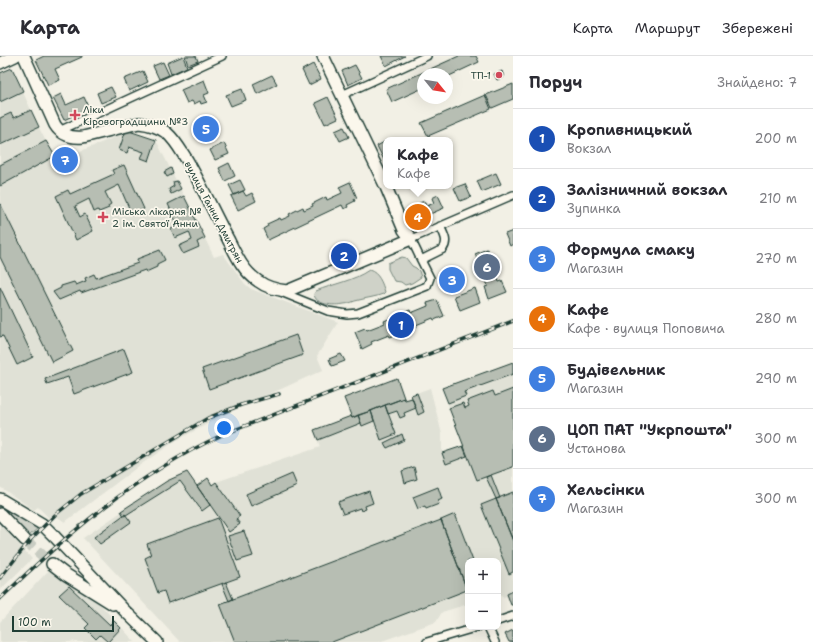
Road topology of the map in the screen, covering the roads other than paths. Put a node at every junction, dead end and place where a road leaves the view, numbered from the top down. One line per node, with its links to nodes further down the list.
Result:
1 (15, 56): 6 (street)
2 (24, 56): 8 (street)
3 (222, 56): 8 (street)
4 (323, 56): 7 (street)
5 (427, 56): 7 (street)
6 (0, 63)
7 (342, 95): 9 (street)
8 (59, 131): 15 (street, вулиця Ганни Дмитрян)
9 (383, 184)
10 (385, 189): 13 (street)
11 (513, 195): 12 (street)
12 (440, 226): 13 (street); 14 (street)
13 (411, 239): 14 (street); 15 (street, вулиця Ганни Дмитрян)
14 (421, 260): 15 (street)
15 (275, 289)
16 (0, 498): 20 (street)
17 (0, 514): 18 (street)
18 (25, 540)
19 (52, 564): 20 (street)
20 (126, 611): 25 (street)
21 (513, 616): 22 (street)
22 (501, 620)
23 (468, 630): 26 (street)
24 (489, 630): 27 (street)
25 (157, 642)
26 (427, 642)
27 (495, 642)

